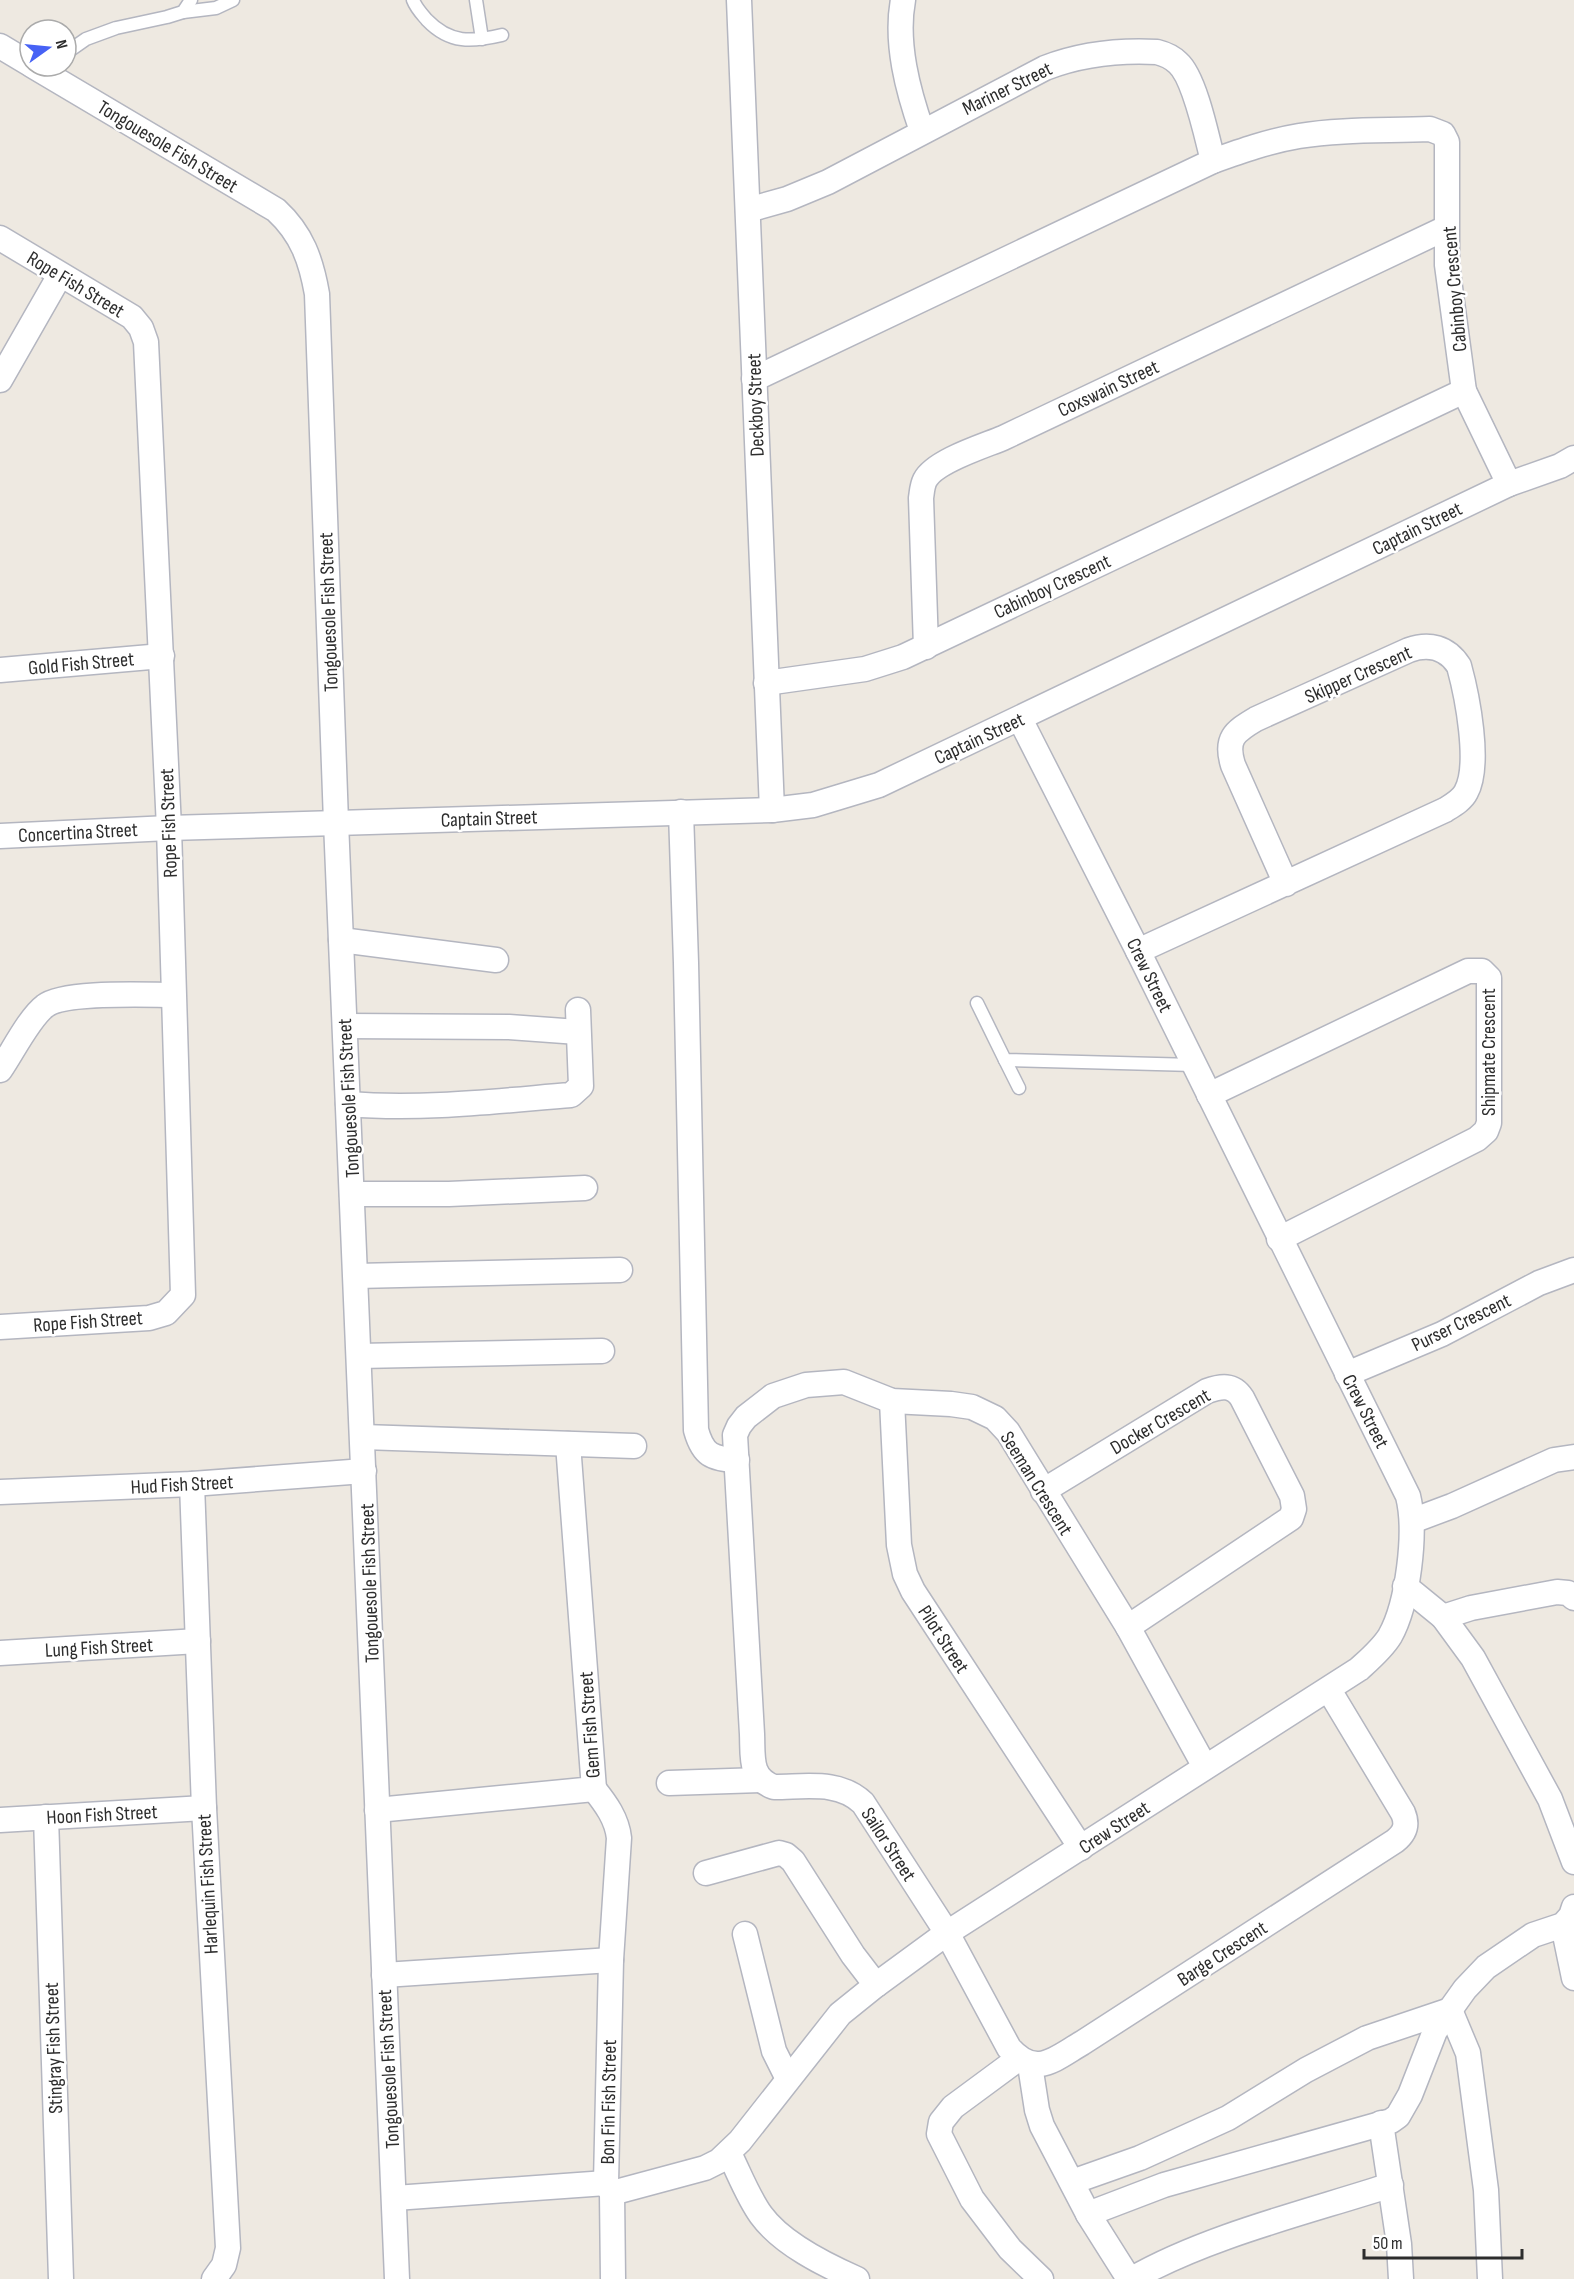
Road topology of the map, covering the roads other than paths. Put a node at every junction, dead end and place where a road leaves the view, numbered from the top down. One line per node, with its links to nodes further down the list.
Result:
1 (191, 0): 7 (lane)
2 (233, 0): 7 (lane)
3 (413, 0): 9 (lane)
4 (476, 0): 9 (lane)
5 (739, 0): 16 (street, Deckboy Street)
6 (903, 0): 14 (street)
7 (183, 12): 10 (lane)
8 (502, 35): 9 (lane)
9 (482, 39)
10 (78, 45)
11 (1, 48): 12 (street, Tongouesole Fish Street)
12 (18, 57)
13 (56, 78): 32 (street, Tongouesole Fish Street)
14 (922, 132): 15 (street, Mariner Street); 16 (street, Mariner Street)
15 (1213, 161): 17 (street, Cabinboy Crescent); 20 (street, Cabinboy Crescent)
16 (748, 210): 20 (street, Deckboy Street)
17 (1446, 228): 22 (street, Cabinboy Crescent); 25 (street, Coxswain Street)
18 (0, 238): 19 (street, Rope Fish Street)
19 (60, 275): 21 (street); 26 (street, Rope Fish Street)
20 (754, 379): 28 (street, Deckboy Street)
21 (0, 380)
22 (1464, 391): 24 (street); 25 (street, Cabinboy Crescent)
23 (1574, 458): 24 (street, Captain Street)
24 (1509, 484): 29 (street, Captain Street)
25 (926, 647): 28 (street, Cabinboy Crescent)
26 (162, 656): 27 (street, Gold Fish Street); 33 (street, Rope Fish Street)
27 (0, 670)
28 (766, 683): 30 (street, Deckboy Street)
29 (1020, 719): 30 (street, Captain Street); 37 (street, Crew Street)
30 (772, 810): 31 (street, Captain Street)
31 (681, 812): 32 (street, Captain Street); 63 (street)
32 (336, 822): 33 (street, Concertina Street); 36 (street, Tongouesole Fish Street)
33 (169, 828): 34 (street, Concertina Street); 39 (street, Rope Fish Street)
34 (0, 836)
35 (1286, 884): 35 (street, Skipper Crescent); 37 (street, Skipper Crescent)
36 (341, 940): 38 (street); 41 (street, Tongouesole Fish Street)
37 (1138, 951): 43 (street, Crew Street)
38 (496, 960)
39 (173, 995): 44 (street); 54 (street, Rope Fish Street)
40 (977, 1003): 42 (lane)
41 (345, 1026): 47 (street, Tongouesole Fish Street); 47 (street)
42 (1005, 1060): 43 (lane); 45 (lane)
43 (1194, 1065): 46 (street, Crew Street)
44 (0, 1070)
45 (1019, 1088)
46 (1209, 1095): 50 (street, Crew Street); 50 (street, Shipmate Crescent)
47 (348, 1104): 49 (street, Tongouesole Fish Street)
48 (585, 1188): 49 (street)
49 (352, 1194): 53 (street, Tongouesole Fish Street)
50 (1279, 1239): 57 (street, Crew Street)
51 (620, 1270): 53 (street)
52 (1574, 1270): 57 (street, Purser Crescent)
53 (356, 1276): 56 (street, Tongouesole Fish Street)
54 (0, 1327)
55 (602, 1351): 56 (street)
56 (359, 1356): 59 (street, Tongouesole Fish Street)
57 (1347, 1374): 68 (street, Crew Street)
58 (892, 1401): 63 (street, Seeman Crescent); 66 (street, Seeman Crescent); 84 (street, Pilot Street)
59 (363, 1437): 60 (street); 64 (street, Tongouesole Fish Street)
60 (568, 1444): 61 (street); 79 (street, Gem Fish Street)
61 (633, 1446)
62 (1574, 1457): 68 (street)
63 (737, 1460): 78 (street, Seeman Crescent)
64 (364, 1471): 65 (street, Hud Fish Street); 81 (street, Tongouesole Fish Street)
65 (192, 1484): 67 (street, Hud Fish Street); 73 (street, Harlequin Fish Street)
66 (1043, 1491): 72 (street, Seeman Crescent); 72 (street, Docker Crescent)
67 (0, 1492)
68 (1412, 1521): 69 (street, Crew Street)
69 (1405, 1586): 71 (street); 75 (street, Crew Street)
70 (1574, 1598): 71 (street)
71 (1443, 1617): 85 (street)
72 (1128, 1627): 76 (street, Seeman Crescent)
73 (198, 1641): 74 (street, Lung Fish Street); 80 (street, Harlequin Fish Street)
74 (0, 1653)
75 (1329, 1690): 76 (street, Crew Street); 95 (street, Barge Crescent)
76 (1205, 1767): 84 (street, Crew Street)
77 (669, 1783): 78 (street, Sailor Street)
78 (768, 1783): 89 (street, Sailor Street)
79 (594, 1789): 81 (street, Gem Fish Street); 90 (street, Bon Fin Fish Street)
80 (204, 1808): 82 (street, Hoon Fish Street); 106 (street, Harlequin Fish Street)
81 (377, 1810): 91 (street, Tongouesole Fish Street)
82 (46, 1817): 83 (street, Hoon Fish Street); 105 (street, Stingray Fish Street)
83 (0, 1820)
84 (1081, 1848): 89 (street, Crew Street)
85 (1574, 1862)
86 (706, 1873): 93 (street)
87 (1568, 1916): 92 (street); 94 (street)
88 (745, 1934): 96 (street)
89 (947, 1934): 93 (street, Crew Street); 95 (street)
90 (611, 1960): 91 (street); 101 (street, Bon Fin Fish Street)
91 (384, 1975): 102 (street, Tongouesole Fish Street)
92 (1574, 1977)
93 (876, 1985): 96 (street, Crew Street)
94 (1450, 2010): 97 (street); 99 (street); 112 (street)
95 (1024, 2062): 99 (street); 110 (street)
96 (788, 2079): 98 (street, Crew Street)
97 (1381, 2123): 100 (street); 103 (street)
98 (729, 2153): 101 (street); 109 (street)
99 (1072, 2182): 103 (street)
100 (1391, 2185): 104 (street); 111 (street)
101 (609, 2188): 102 (street); 108 (street, Bon Fin Fish Street)
102 (395, 2198): 107 (street, Tongouesole Fish Street)
103 (1088, 2214): 111 (street)
104 (1395, 2278)
105 (61, 2279)
106 (214, 2279)
107 (397, 2279)
108 (613, 2279)
109 (857, 2279)
110 (1041, 2279)
111 (1131, 2279)
112 (1490, 2279)

